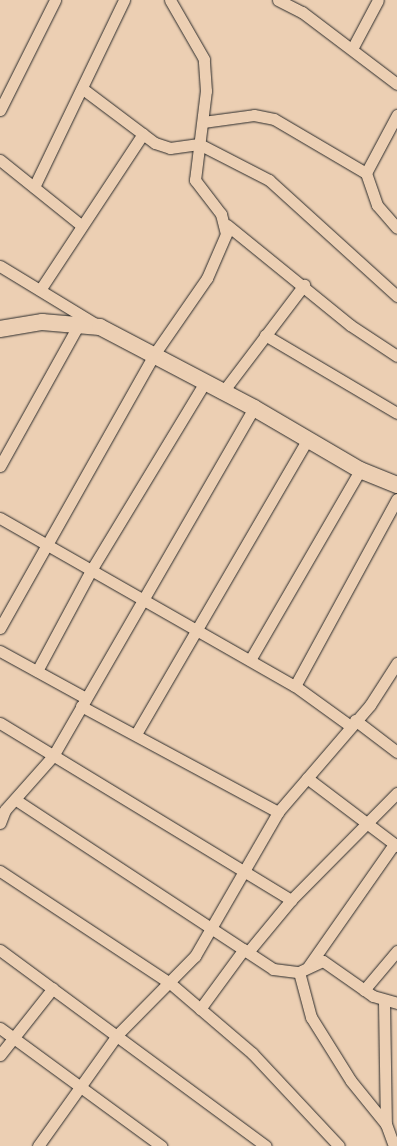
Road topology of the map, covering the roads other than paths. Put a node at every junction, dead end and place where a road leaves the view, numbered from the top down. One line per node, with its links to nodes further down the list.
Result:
1 (55, 0): 9 (street)
2 (124, 0): 8 (street)
3 (170, 0): 11 (street)
4 (278, 0): 6 (street)
5 (378, 0): 6 (street)
6 (352, 49): 7 (street)
7 (397, 84)
8 (83, 89): 12 (street); 16 (street)
9 (0, 110)
10 (397, 115): 15 (street)
11 (203, 122): 13 (street); 15 (street)
12 (143, 134): 13 (street); 18 (street)
13 (199, 144): 17 (street); 23 (street)
14 (0, 160): 16 (street)
15 (366, 173): 19 (street)
16 (34, 187): 18 (street)
17 (227, 225): 21 (street); 28 (street)
18 (82, 226): 22 (street)
19 (397, 228)
20 (0, 266): 22 (street)
21 (304, 284): 27 (street); 29 (street)
22 (40, 290): 25 (street)
23 (397, 296)
24 (79, 324): 25 (main road); 26 (main road); 35 (street)
25 (100, 327): 28 (main road)
26 (0, 329)
27 (265, 335): 31 (street); 33 (street)
28 (153, 356): 30 (main road); 40 (street)
29 (397, 356)
30 (204, 384): 31 (main road); 41 (street)
31 (222, 392): 32 (main road)
32 (254, 408): 34 (main road); 42 (street)
33 (397, 413)
34 (307, 440): 36 (main road); 44 (street)
35 (0, 466)
36 (360, 470): 37 (main road); 46 (street)
37 (397, 485)
38 (397, 499): 49 (street)
39 (0, 518): 40 (street)
40 (44, 546): 41 (street); 43 (street)
41 (90, 572): 42 (street); 48 (street)
42 (142, 603): 44 (street); 50 (street)
43 (0, 628)
44 (198, 633): 46 (street); 53 (street)
45 (0, 651): 48 (street)
46 (250, 660): 49 (street)
47 (397, 663): 51 (street)
48 (37, 671): 50 (street)
49 (295, 686): 51 (street)
50 (84, 702): 53 (street); 55 (street)
51 (352, 722): 54 (street); 56 (street)
52 (0, 723): 55 (street)
53 (136, 734): 59 (street)
54 (397, 752)
55 (53, 756): 58 (street); 63 (street)
56 (307, 778): 59 (street); 60 (street)
57 (397, 793): 60 (street)
58 (16, 800): 61 (street); 66 (street)
59 (278, 812): 63 (street)
60 (366, 822): 62 (street); 65 (street)
61 (0, 824)
62 (396, 845): 70 (street)
63 (244, 870): 65 (street); 66 (street)
64 (0, 871): 71 (street)
65 (291, 900): 68 (street)
66 (209, 926): 68 (street); 71 (street)
67 (0, 950): 72 (street)
68 (246, 951): 70 (street); 76 (street)
69 (397, 951): 73 (street)
70 (303, 969): 73 (street); 82 (street)
71 (170, 983): 76 (street); 78 (street)
72 (53, 988): 78 (street); 79 (street)
73 (364, 990): 74 (street)
74 (384, 1002): 75 (street); 82 (street)
75 (397, 1003)
76 (200, 1009): 86 (street)
77 (0, 1028): 79 (street)
78 (118, 1034): 81 (street); 85 (street)
79 (13, 1038): 80 (street); 81 (street)
80 (0, 1055)
81 (77, 1086): 83 (street); 84 (street)
82 (386, 1124): 87 (street)
83 (38, 1146)
84 (161, 1146)
85 (266, 1146)
86 (339, 1146)
87 (394, 1146)

